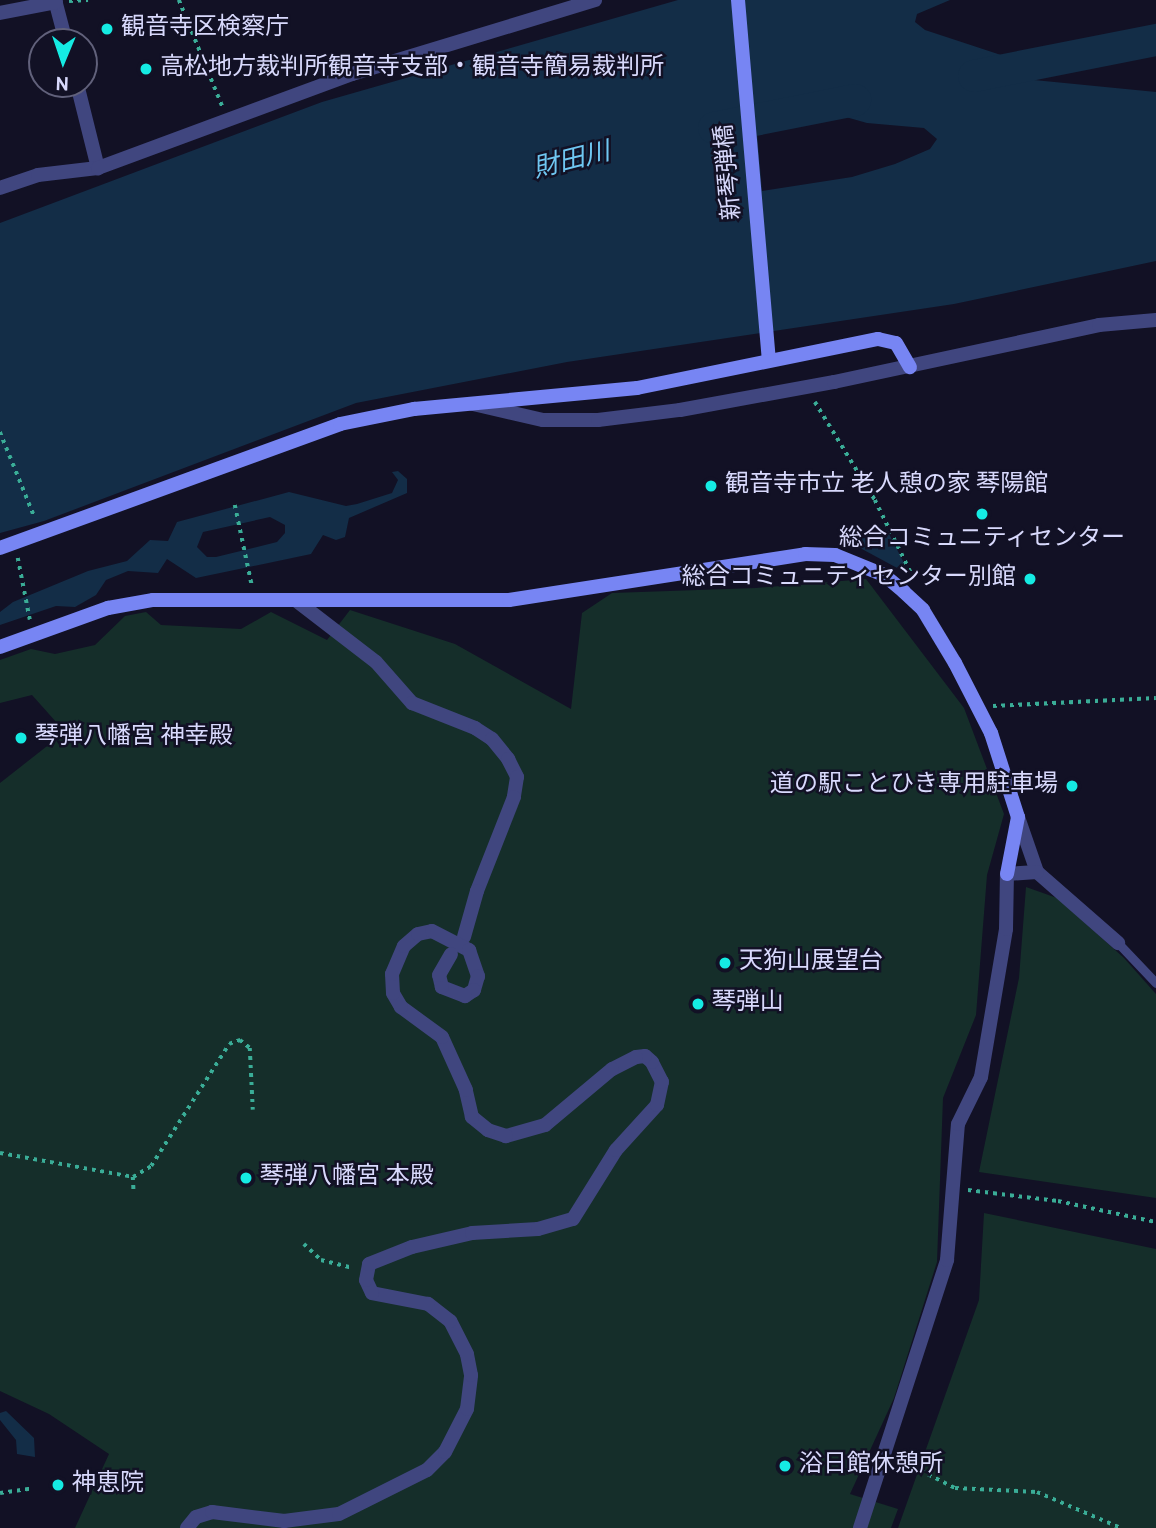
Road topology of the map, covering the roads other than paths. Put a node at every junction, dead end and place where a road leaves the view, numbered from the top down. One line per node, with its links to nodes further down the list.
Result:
1 (595, 0): 7 (street)
2 (738, 0): 10 (street, 新琴弾橋)
3 (56, 1): 4 (street); 5 (street)
4 (0, 13)
5 (63, 28)
6 (80, 98): 7 (street)
7 (98, 168): 8 (street)
8 (0, 188)
9 (1156, 320): 11 (street)
10 (769, 359): 11 (street); 12 (street)
11 (910, 367): 12 (street)
12 (470, 404): 13 (street)
13 (7, 546)
14 (298, 603): 15 (street); 16 (street); 19 (street)
15 (0, 647)
16 (1018, 817): 17 (street); 18 (street)
17 (1037, 872): 18 (street); 20 (street)
18 (1007, 874): 24 (street)
19 (464, 937)
20 (1118, 943): 22 (lane)
21 (451, 954): 23 (street)
22 (1156, 983)
23 (187, 1528)
24 (860, 1528)

